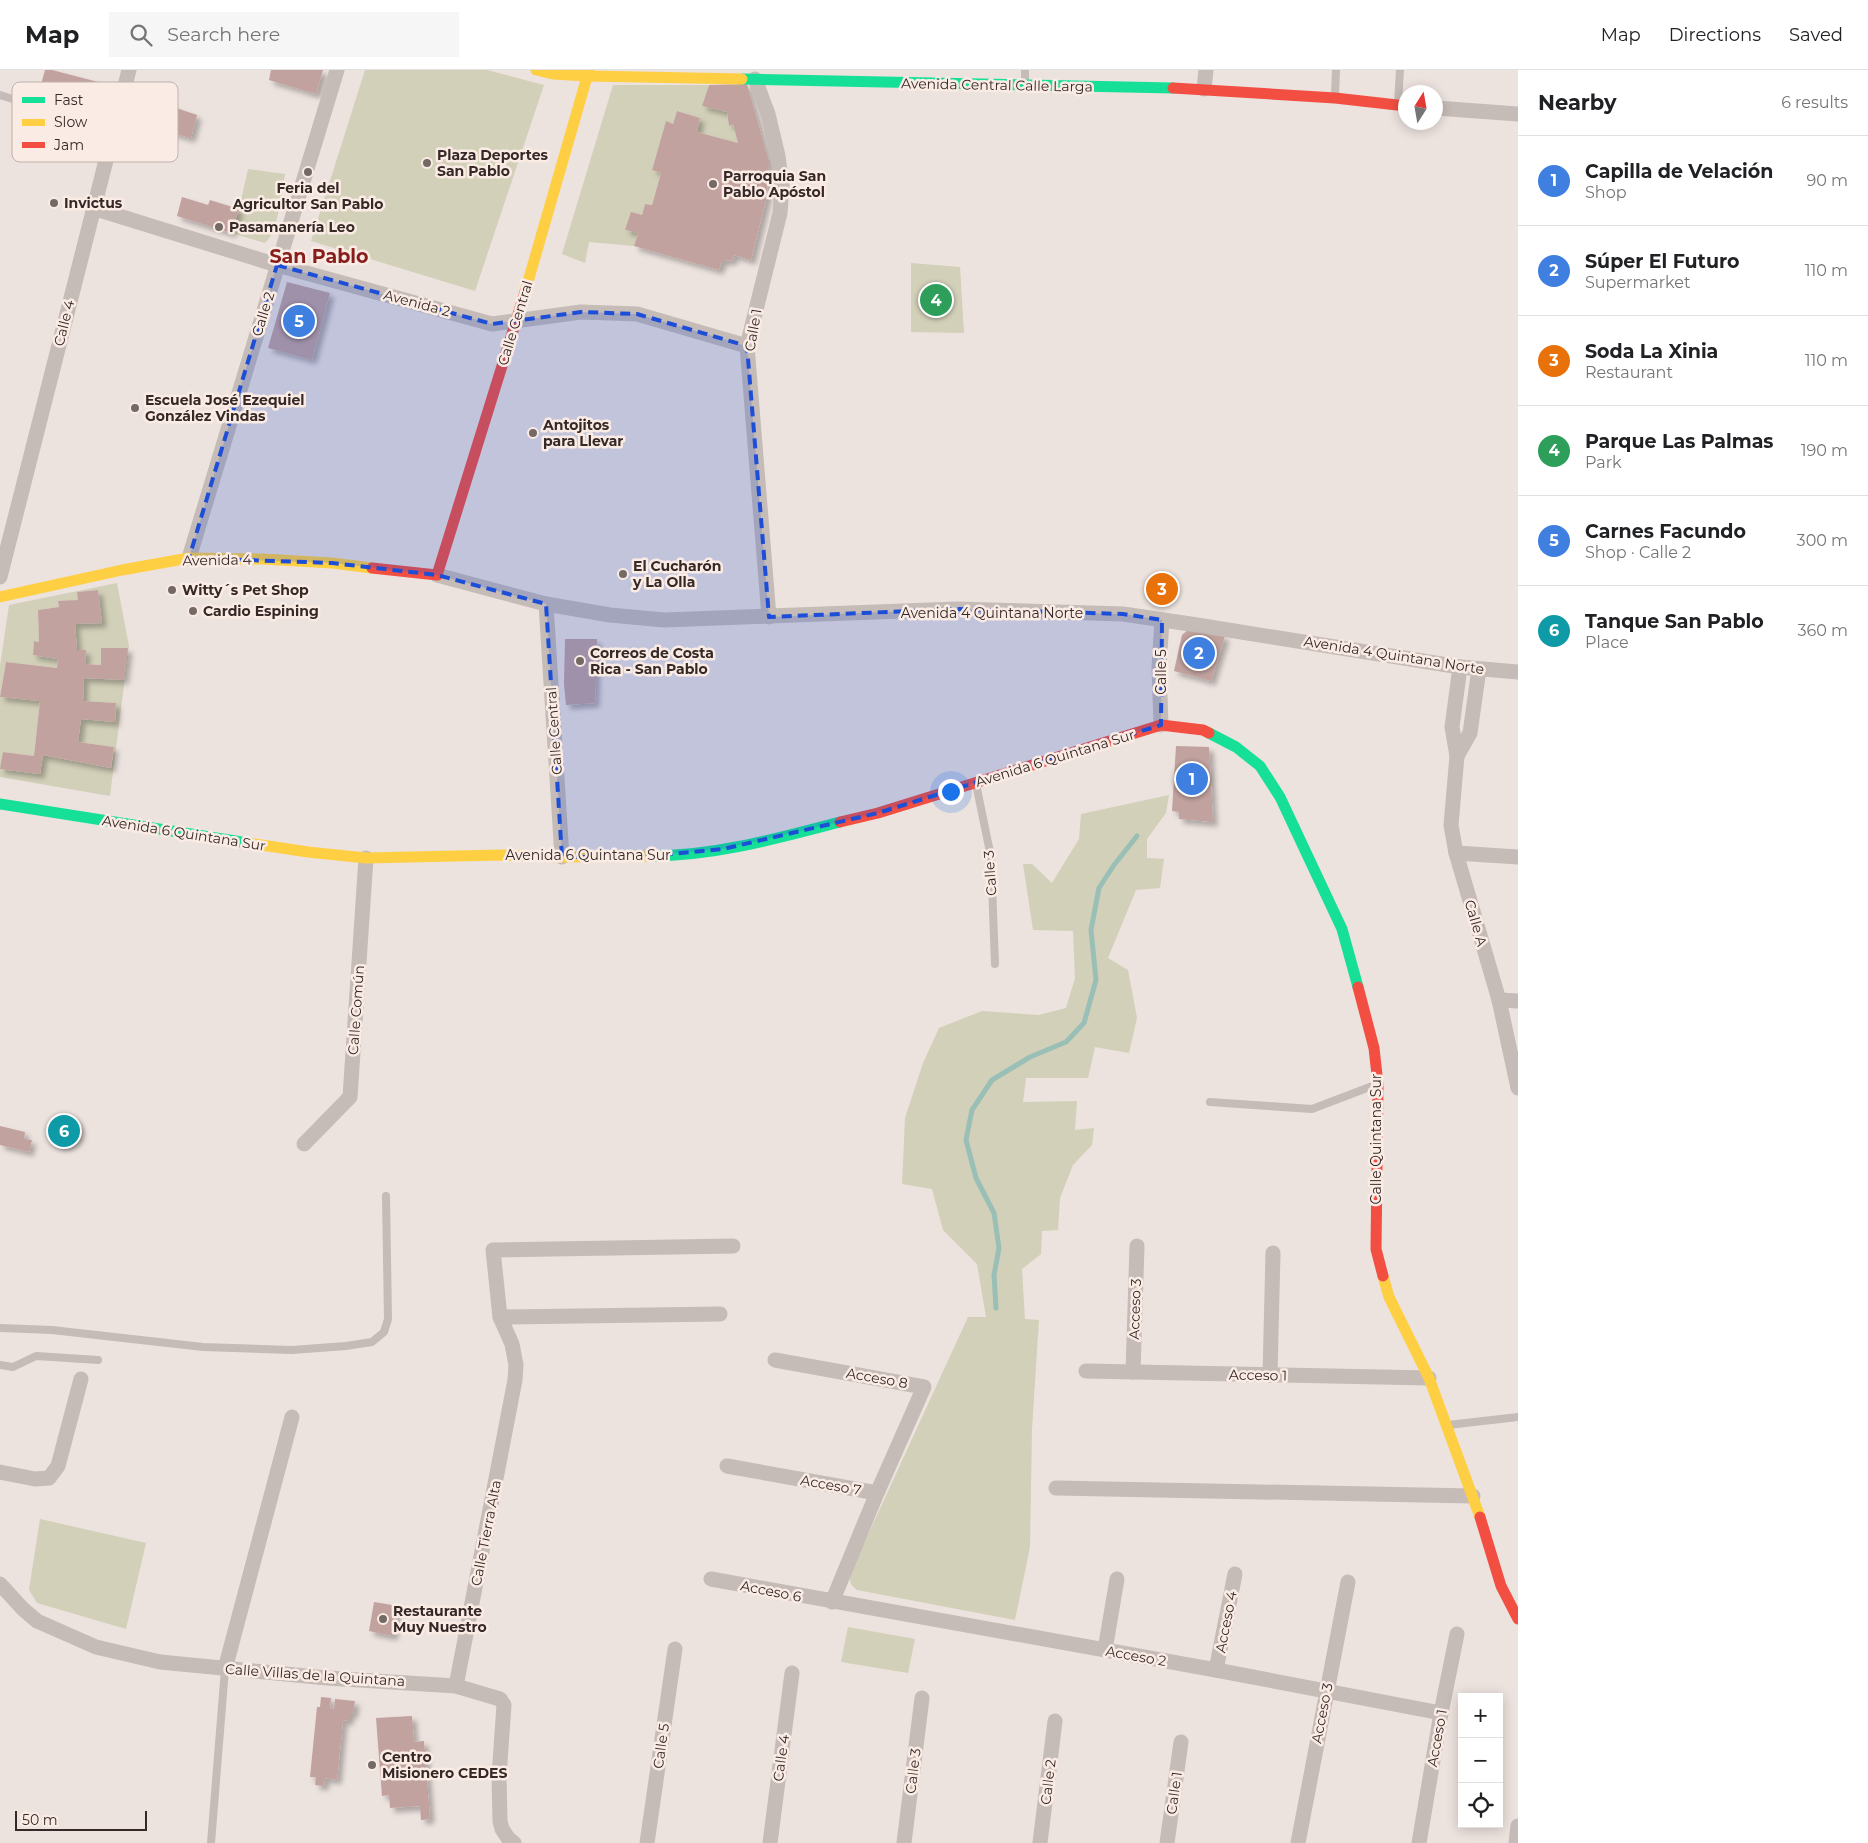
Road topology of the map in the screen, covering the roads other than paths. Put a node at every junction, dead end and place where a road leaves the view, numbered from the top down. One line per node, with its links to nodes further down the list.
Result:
1 (337, 70): 20 (street, Calle 2)
2 (536, 70): 7 (street, Avenida Central Calle Larga)
3 (1025, 70): 10 (lane)
4 (1206, 70): 11 (street)
5 (1336, 70): 13 (lane)
6 (1400, 70): 9 (lane)
7 (588, 73): 8 (street, Avenida Central Calle Larga); 21 (street, Calle Central)
8 (756, 79): 10 (street, Avenida Central Calle Larga); 22 (street, Calle 1)
9 (1401, 85)
10 (1025, 86): 11 (street, Avenida Central Calle Larga)
11 (1204, 89): 13 (street, Avenida Central Calle Larga)
12 (0, 95): 14 (lane)
13 (1335, 98): 15 (street, Avenida Central Calle Larga)
14 (12, 99)
15 (1398, 105)
16 (1443, 109): 17 (street)
17 (1518, 114)
18 (105, 162): 19 (street, Calle 4)
19 (93, 208): 20 (street, Avenida 2); 25 (street, Calle 4)
20 (277, 265): 21 (street, Avenida 2); 23 (street, Calle 2)
21 (517, 320): 22 (street, Avenida 2); 24 (street, Calle Central)
22 (747, 346): 28 (street, Calle 1)
23 (189, 558): 24 (street, Avenida 4); 26 (street, Avenida 4)
24 (437, 575): 27 (street, Avenida 4 Quintana Norte)
25 (0, 577)
26 (0, 597)
27 (546, 604): 28 (street, Avenida 4 Quintana Norte); 38 (street, Calle Central)
28 (769, 617): 29 (street, Avenida 4 Quintana Norte)
29 (1162, 620): 30 (street, Avenida 4 Quintana Norte); 33 (street, Calle 5)
30 (1460, 667): 31 (street, Avenida 4 Quintana Norte); 34 (street, Calle A)
31 (1479, 669): 32 (street, Avenida 4 Quintana Norte); 34 (street, Calle A)
32 (1518, 672)
33 (1161, 725): 35 (street, Avenida 6 Quintana Sur); 44 (street, Calle Quintana Sur)
34 (1457, 756): 37 (street, Calle A)
35 (976, 782): 38 (street, Avenida 6 Quintana Sur); 41 (lane, Calle 3)
36 (0, 804): 40 (street, Avenida 6 Quintana Sur)
37 (1456, 853): 39 (street); 42 (street, Calle A)
38 (562, 857): 40 (street, Avenida 6 Quintana Sur)
39 (1518, 857)
40 (366, 858): 47 (street, Calle Común)
41 (995, 964)
42 (1499, 1000): 43 (street); 45 (street, Calle A)
43 (1518, 1001)
44 (1378, 1084): 46 (lane); 61 (street, Calle Quintana Sur)
45 (1518, 1088)
46 (1210, 1102)
47 (304, 1144)
48 (386, 1196): 54 (lane)
49 (732, 1246): 53 (street, Calle Tierra Alta)
50 (1137, 1246): 59 (street, Acceso 3)
51 (1272, 1253): 60 (street)
52 (720, 1314): 53 (street)
53 (500, 1317): 84 (street, Calle Tierra Alta)
54 (0, 1328)
55 (98, 1360): 57 (lane)
56 (775, 1360): 69 (street, Acceso 8)
57 (0, 1365)
58 (1086, 1371): 59 (street, Acceso 1)
59 (1134, 1372): 60 (street, Acceso 1)
60 (1270, 1375): 61 (street, Acceso 1)
61 (1429, 1378): 65 (street, Calle Quintana Sur)
62 (81, 1379): 67 (street)
63 (292, 1416): 81 (street)
64 (1518, 1417): 65 (lane)
65 (1446, 1425): 70 (street, Calle Quintana Sur)
66 (727, 1466): 69 (street, Acceso 7)
67 (0, 1472)
68 (1056, 1488): 70 (street)
69 (877, 1493): 76 (street, Acceso 7)
70 (1473, 1496): 77 (street, Calle Quintana Sur)
71 (1235, 1574): 82 (street, Acceso 4)
72 (711, 1579): 76 (street, Acceso 6)
73 (1117, 1579): 80 (street)
74 (1348, 1582): 85 (street, Acceso 3)
75 (0, 1584): 81 (street, Calle Villas de la Quintana)
76 (832, 1602): 80 (street, Acceso 2)
77 (1518, 1619)
78 (1457, 1634): 87 (street, Acceso 1)
79 (675, 1649): 93 (street, Calle 5)
80 (1105, 1650): 82 (street, Acceso 2)
81 (225, 1668): 84 (street, Calle Villas de la Quintana); 91 (lane)
82 (1216, 1670): 85 (street, Acceso 2)
83 (792, 1673): 94 (street, Calle 4)
84 (456, 1686): 92 (street, Calle Villas de la Quintana)
85 (1326, 1690): 87 (street, Acceso 2); 98 (street, Acceso 3)
86 (922, 1698): 95 (street, Calle 3)
87 (1441, 1713): 99 (street, Acceso 1)
88 (1055, 1721): 96 (street, Calle 2)
89 (1181, 1742): 97 (street, Calle 1)
90 (1518, 1826): 100 (street)
91 (211, 1843)
92 (514, 1843)
93 (647, 1843)
94 (770, 1843)
95 (904, 1843)
96 (1040, 1843)
97 (1167, 1843)
98 (1298, 1843)
99 (1419, 1843)
100 (1516, 1843)

